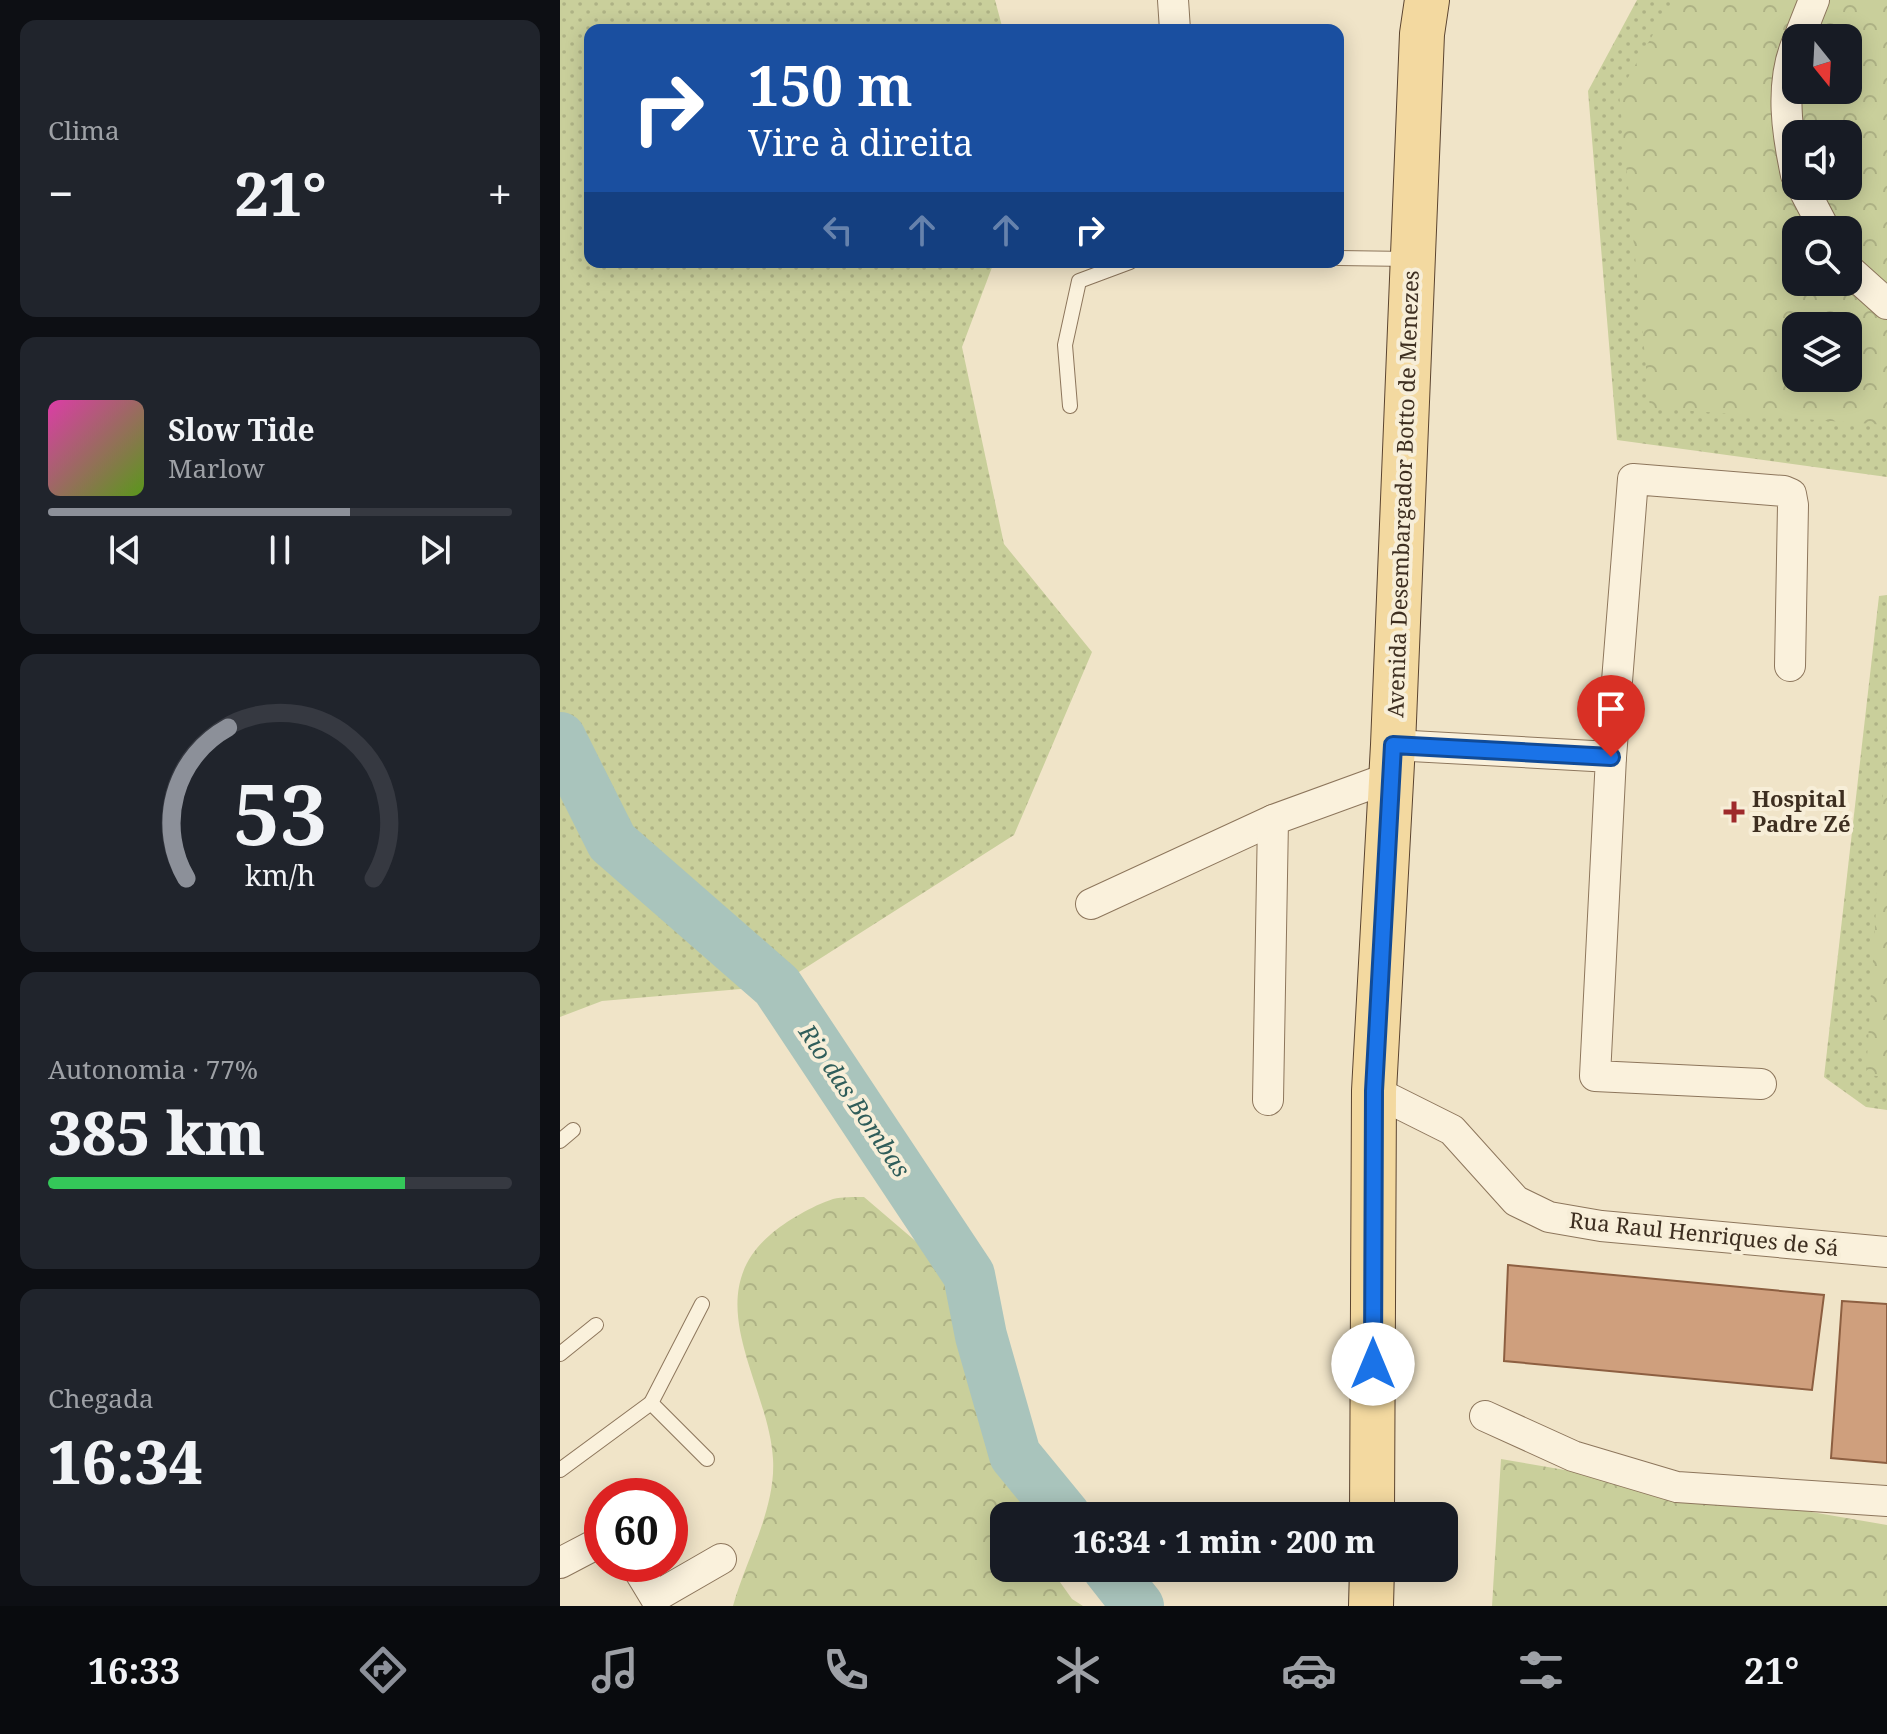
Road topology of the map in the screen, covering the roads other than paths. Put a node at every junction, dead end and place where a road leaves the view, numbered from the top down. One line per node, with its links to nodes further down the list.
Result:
1 (1173, 0): 4 (street)
2 (1427, 0): 7 (main road, Avenida Desembargador Botto de Menezes)
3 (1814, 0): 5 (street)
4 (1175, 24)
5 (1805, 24)
6 (1344, 258): 7 (lane)
7 (1413, 259): 14 (main road, Avenida Desembargador Botto de Menezes)
8 (1114, 268): 11 (lane)
9 (1862, 282): 10 (street)
10 (1887, 304)
11 (1070, 406)
12 (1790, 666): 13 (street)
13 (1611, 757): 14 (street); 17 (street)
14 (1392, 761): 15 (street); 18 (main road, Avenida Desembargador Botto de Menezes)
15 (1273, 820): 16 (street); 19 (street)
16 (1091, 904)
17 (1761, 1084)
18 (1374, 1091): 22 (street, Rua Raul Henriques de Sá); 31 (main road, Avenida Desembargador Botto de Menezes)
19 (1268, 1100)
20 (573, 1130): 21 (lane)
21 (560, 1141)
22 (1887, 1252)
23 (702, 1304): 26 (lane)
24 (596, 1325): 25 (lane)
25 (560, 1354)
26 (651, 1403): 28 (lane); 29 (lane)
27 (1485, 1416): 30 (street)
28 (707, 1459)
29 (560, 1470)
30 (1887, 1501)
31 (1372, 1502)
32 (584, 1550): 34 (street)
33 (721, 1559): 35 (street)
34 (560, 1563)
35 (688, 1578)
36 (646, 1582): 37 (street)
37 (681, 1582)
38 (1372, 1582): 39 (main road)
39 (1371, 1606)

